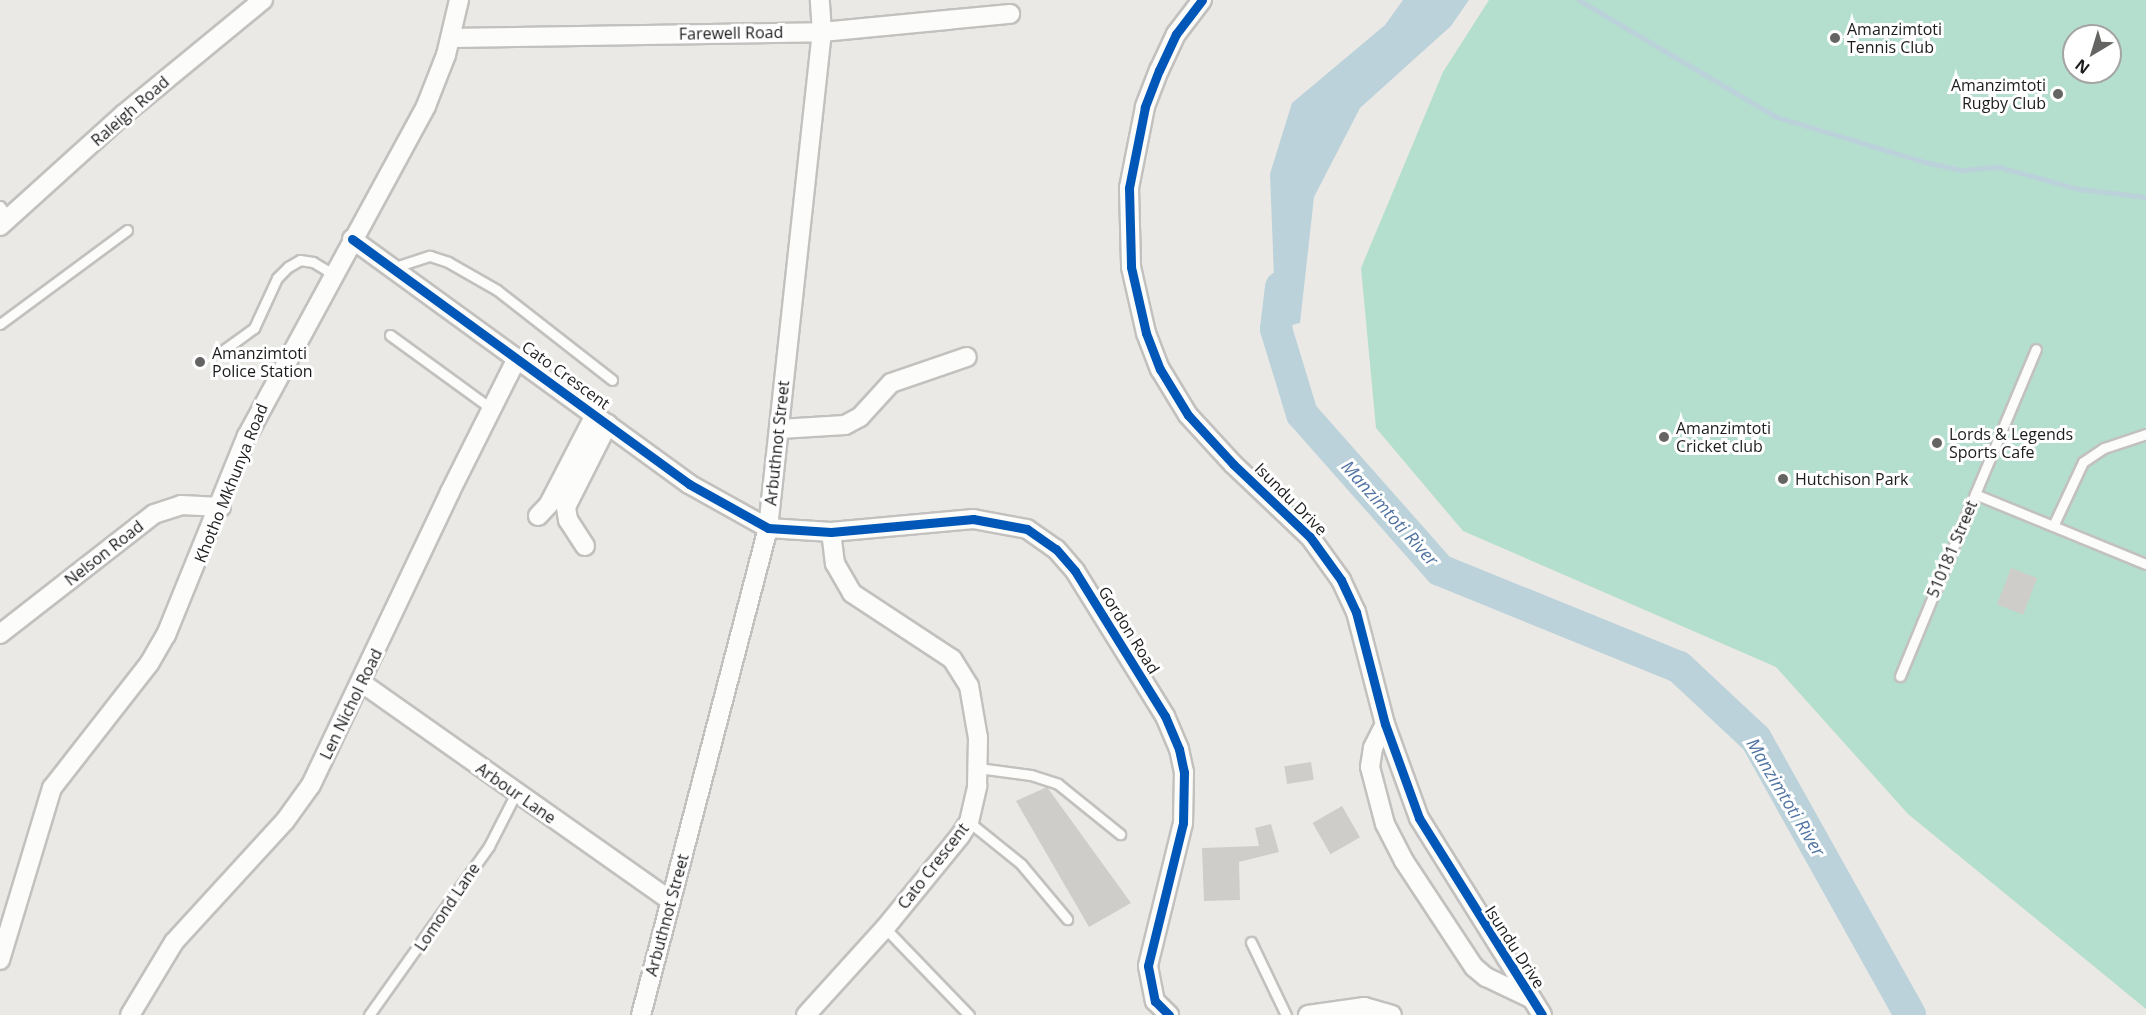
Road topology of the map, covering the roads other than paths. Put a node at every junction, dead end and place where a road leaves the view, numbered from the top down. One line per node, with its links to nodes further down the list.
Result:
1 (263, 0): 8 (street, Raleigh Road)
2 (459, 0): 7 (street, Khotho Mkhunya Road)
3 (820, 0): 6 (street, Arbuthnot Street)
4 (1202, 0): 35 (street, Isundu Drive)
5 (1010, 14): 6 (street, Farewell Road)
6 (822, 32): 7 (street, Farewell Road); 22 (street, Arbuthnot Street)
7 (451, 38): 10 (street, Khotho Mkhunya Road)
8 (3, 217)
9 (126, 230): 13 (lane)
10 (352, 239): 11 (street, Cato Crescent); 12 (street, Khotho Mkhunya Road)
11 (392, 268): 18 (street, Cato Crescent); 19 (lane)
12 (333, 274): 16 (lane); 25 (street, Khotho Mkhunya Road)
13 (0, 324)
14 (390, 335): 20 (lane)
15 (2036, 350): 24 (lane)
16 (221, 352)
17 (967, 357): 22 (street)
18 (518, 358): 20 (street, Len Nichol Road); 21 (street, Cato Crescent)
19 (612, 380)
20 (492, 409): 34 (street, Len Nichol Road)
21 (601, 419): 26 (street); 28 (street, Cato Crescent); 30 (street)
22 (780, 429): 28 (street, Arbuthnot Street)
23 (2146, 434): 27 (lane)
24 (1975, 494): 27 (lane, 510181 Street); 33 (lane, 510181 Street)
25 (221, 507): 32 (street, Nelson Road); 44 (street, Khotho Mkhunya Road)
26 (538, 516)
27 (2053, 526): 31 (lane, 510181 Street)
28 (768, 528): 29 (street, Gordon Road); 40 (street, Arbuthnot Street)
29 (831, 532): 36 (street, Cato Crescent); 51 (street, Gordon Road)
30 (585, 546)
31 (2146, 564)
32 (0, 634)
33 (1900, 676)
34 (362, 683): 37 (street, Arbour Lane); 46 (street, Len Nichol Road)
35 (1385, 724): 45 (street, Isundu Drive); 45 (street, Isundu Drive)
36 (978, 768): 38 (street, Cato Crescent); 39 (lane)
37 (516, 793): 40 (street, Arbour Lane); 47 (lane, Lomond Lane)
38 (969, 822): 41 (lane); 42 (street, Cato Crescent)
39 (1120, 834)
40 (671, 901): 48 (street, Arbuthnot Street)
41 (1067, 919)
42 (885, 928): 49 (street, Cato Crescent); 50 (lane)
43 (1251, 942): 52 (lane)
44 (0, 960)
45 (1528, 997): 55 (street, Isundu Drive)
46 (130, 1015)
47 (369, 1015)
48 (641, 1015)
49 (806, 1015)
50 (969, 1015)
51 (1168, 1015)
52 (1286, 1015)
53 (1308, 1015): 54 (street)
54 (1392, 1015)
55 (1542, 1015)

